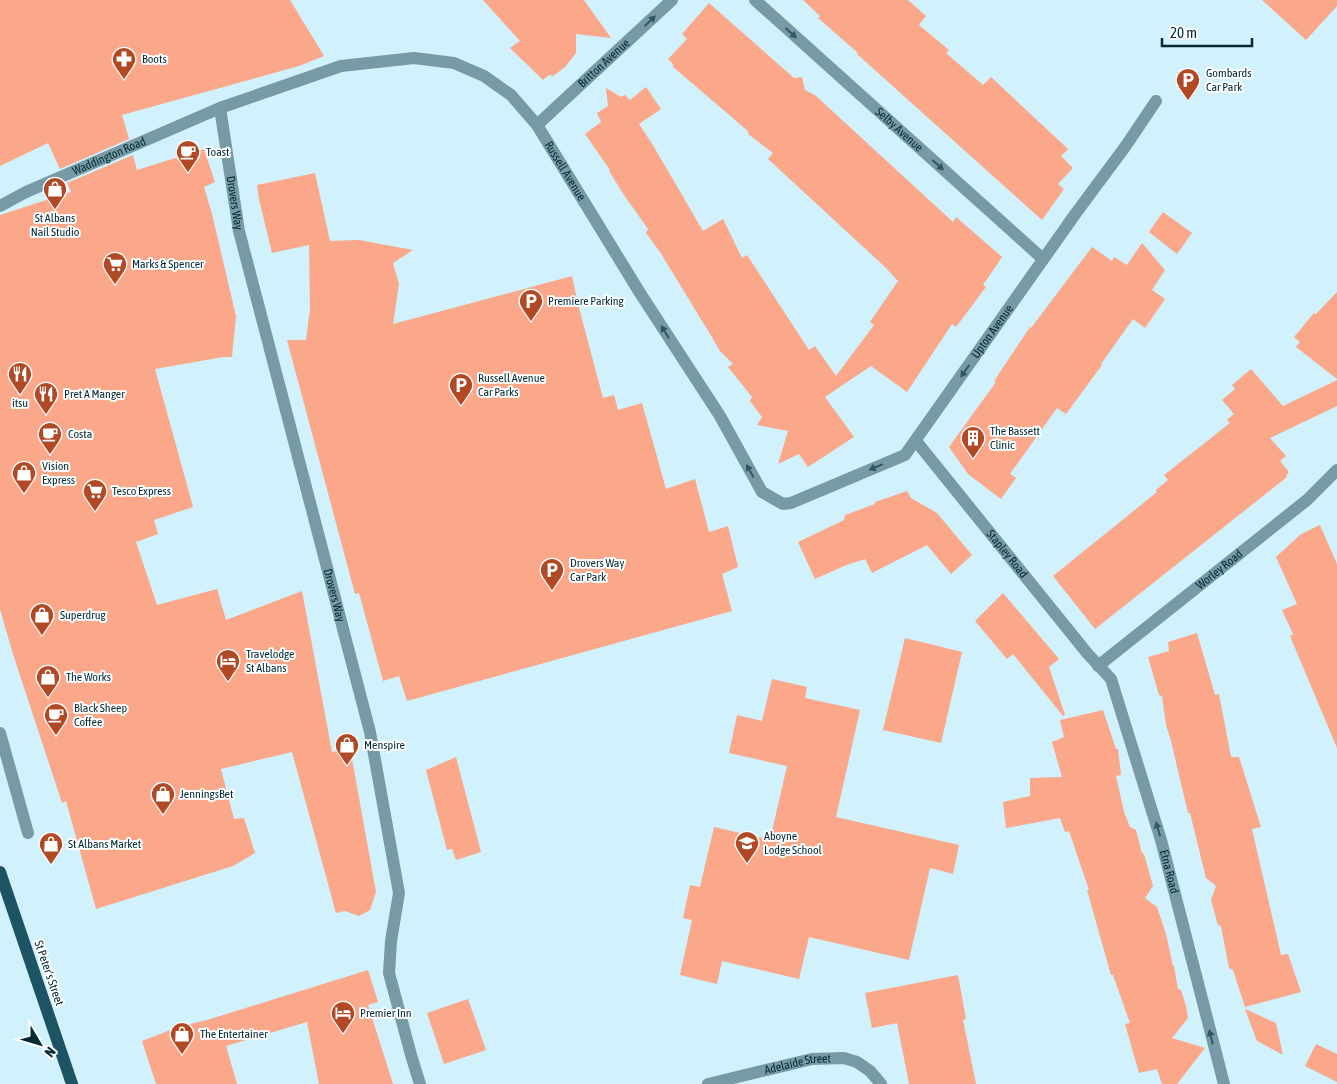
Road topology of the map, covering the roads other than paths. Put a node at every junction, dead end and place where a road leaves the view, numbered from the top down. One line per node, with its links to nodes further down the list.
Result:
1 (672, 0): 5 (street, Britton Avenue, one-way to 1)
2 (755, 0): 7 (street, Selby Avenue, one-way to 7)
3 (1156, 101): 7 (street, Upton Avenue)
4 (220, 108): 5 (street, Russell Avenue); 6 (street, Waddington Road); 16 (street, Drovers Way)
5 (537, 125): 10 (street, Russell Avenue, one-way to 5)
6 (0, 206)
7 (1043, 259): 8 (street, Upton Avenue, one-way to 8)
8 (916, 441): 10 (street, Upton Avenue, one-way to 10); 11 (street, Stapley Road)
9 (1336, 473): 11 (street, Worley Road)
10 (783, 504)
11 (1098, 666): 19 (street, Etna Road, one-way to 11)
12 (0, 733): 13 (street)
13 (28, 833)
14 (0, 872): 15 (main road, St Peter's Street)
15 (72, 1084)
16 (420, 1084)
17 (708, 1084): 18 (street, Adelaide Street)
18 (881, 1084)
19 (1224, 1084)

